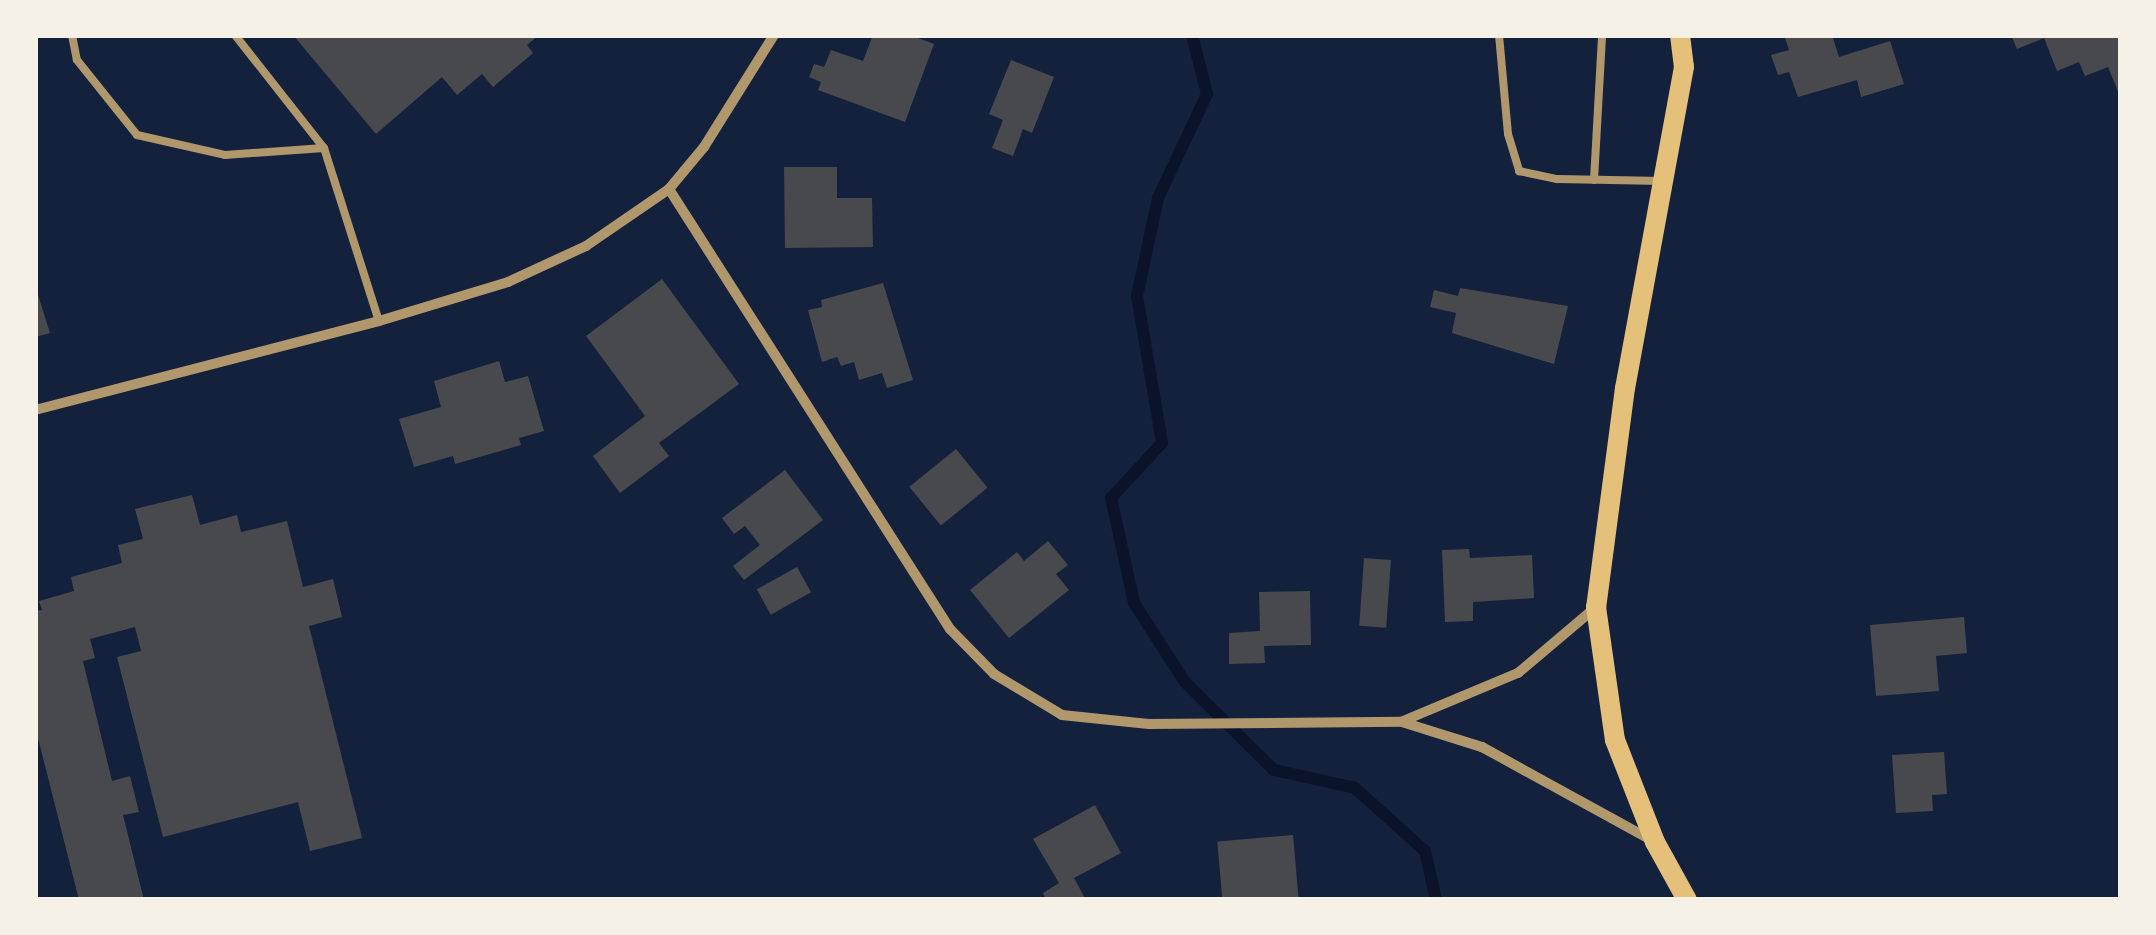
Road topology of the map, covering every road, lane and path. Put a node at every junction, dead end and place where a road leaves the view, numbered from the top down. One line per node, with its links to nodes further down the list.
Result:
1 (72, 35): 7 (lane)
2 (235, 35): 7 (lane)
3 (774, 35): 10 (street)
4 (1499, 35): 8 (lane)
5 (1602, 35): 8 (lane)
6 (1680, 35): 9 (main road)
7 (324, 148): 11 (lane)
8 (1594, 180): 9 (lane)
9 (1663, 180): 13 (main road)
10 (669, 189): 11 (street); 14 (street)
11 (379, 321): 12 (street)
12 (35, 410)
13 (1596, 607): 14 (street); 15 (main road)
14 (1402, 722): 15 (street)
15 (1655, 842): 16 (main road)
16 (1687, 900)

